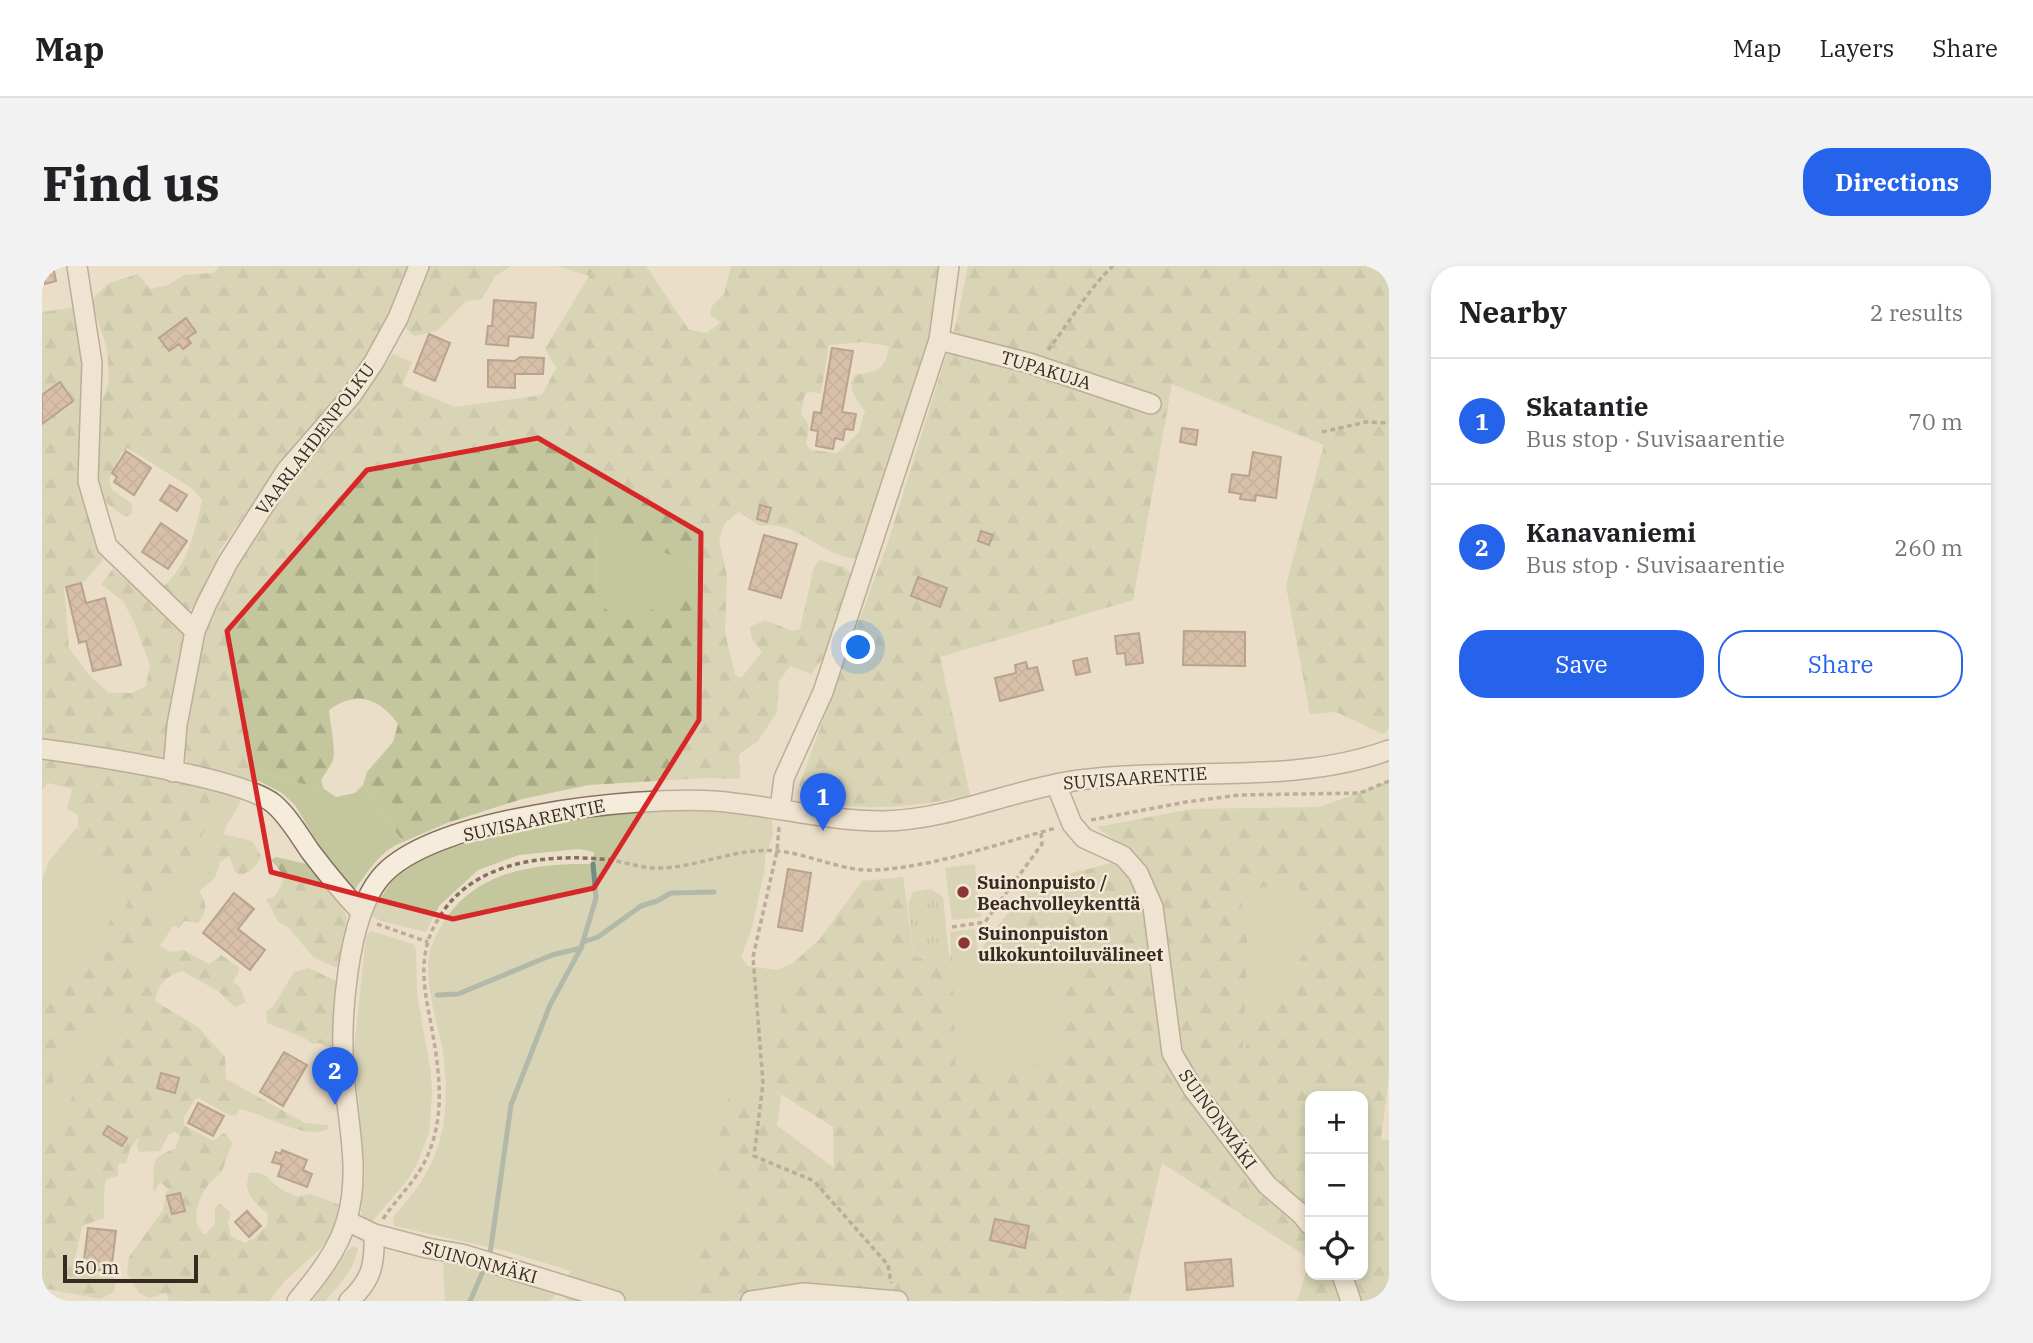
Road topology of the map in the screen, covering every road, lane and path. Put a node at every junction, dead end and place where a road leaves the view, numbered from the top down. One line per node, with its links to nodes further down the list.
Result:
1 (77, 266): 10 (street)
2 (419, 266): 10 (street, VAARLAHDENPOLKU)
3 (949, 266): 5 (street)
4 (1113, 266): 6 (path)
5 (939, 340): 6 (street, TUPAKUJA); 16 (street)
6 (1029, 363): 7 (street, TUPAKUJA)
7 (1151, 404)
8 (1389, 423): 9 (path)
9 (1322, 432)
10 (195, 631): 13 (street, VAARLAHDENPOLKU)
11 (42, 750): 13 (street)
12 (1389, 750): 15 (street, SUVISAARENTIE)
13 (173, 772): 20 (street)
14 (1389, 781): 17 (path)
15 (1056, 784): 16 (street, SUVISAARENTIE); 17 (street)
16 (780, 809): 19 (path); 20 (street, SUVISAARENTIE)
17 (1072, 824): 18 (path); 23 (street, SUINONMÄKI)
18 (1041, 832): 19 (path); 21 (path)
19 (777, 850): 22 (path); 27 (path)
20 (361, 912): 22 (path); 24 (street, SUVISAARENTIE)
21 (952, 927)
22 (428, 942): 25 (path)
23 (1305, 1219)
24 (347, 1221): 25 (street, SUINONMÄKI); 28 (street, SUVISAARENTIE)
25 (374, 1234): 29 (street); 30 (street, SUINONMÄKI)
26 (1344, 1280): 32 (street)
27 (896, 1300): 31 (street)
28 (297, 1301)
29 (349, 1301)
30 (615, 1301)
31 (751, 1301)
32 (1351, 1301)

